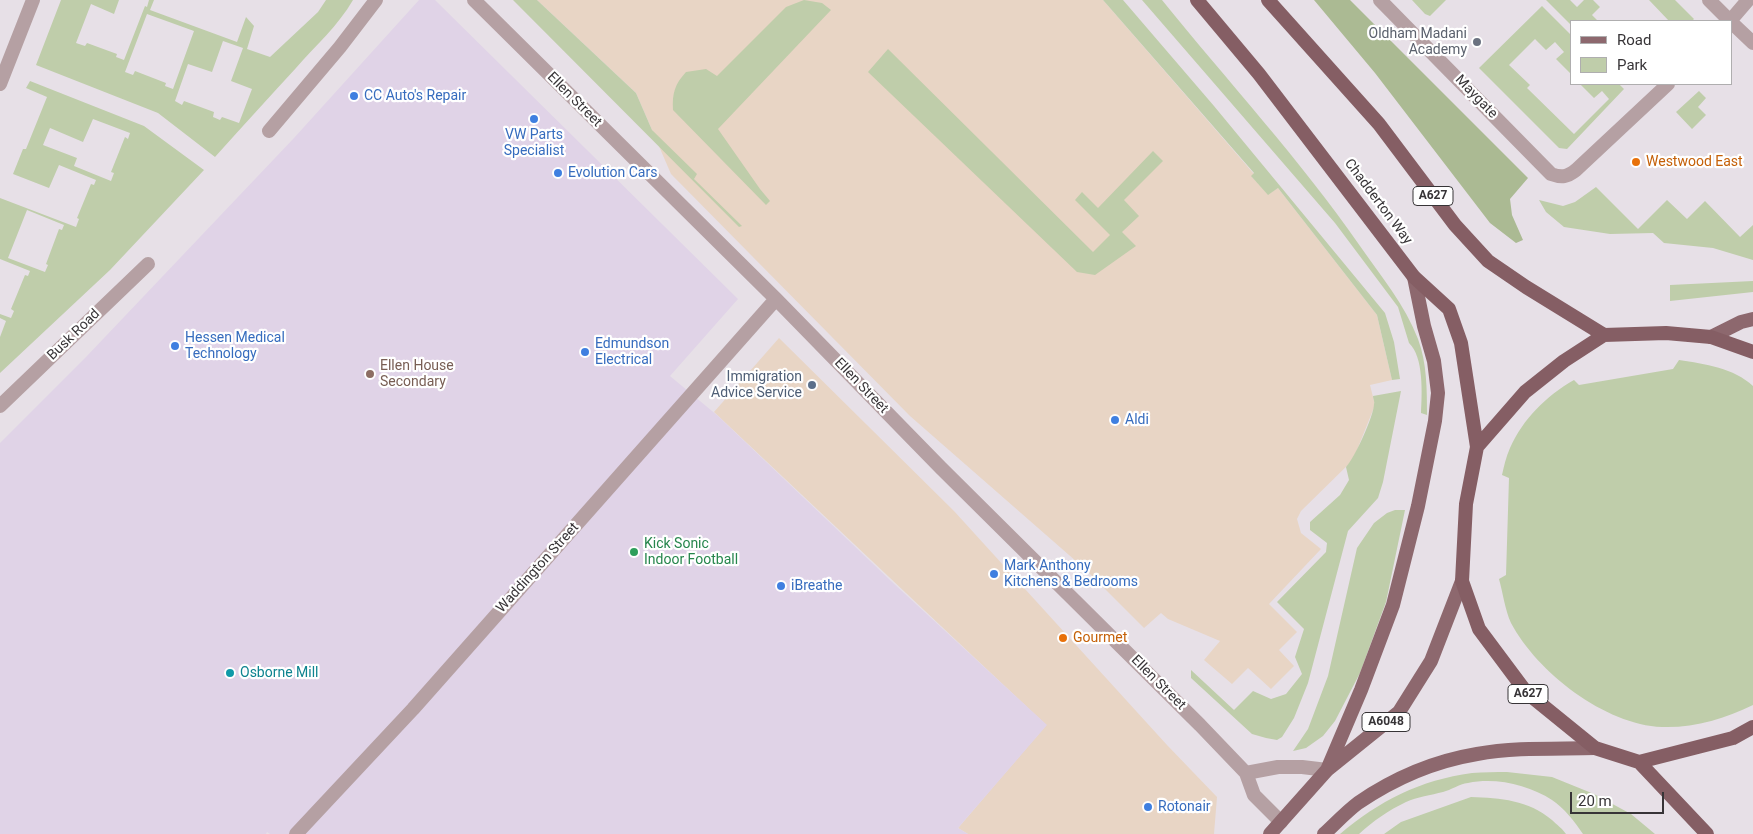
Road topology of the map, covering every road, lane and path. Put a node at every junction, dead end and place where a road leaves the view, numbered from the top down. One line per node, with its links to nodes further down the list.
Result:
1 (33, 0): 13 (street)
2 (376, 0): 16 (street)
3 (474, 0): 19 (street, Ellen Street)
4 (1197, 0): 18 (highway, Chadderton Way / A627)
5 (1268, 0): 21 (highway, A627)
6 (1380, 0): 15 (street, Maygate)
7 (1709, 0): 9 (street)
8 (1748, 0): 10 (street)
9 (1729, 20)
10 (1731, 20)
11 (1733, 24): 12 (street)
12 (1753, 43)
13 (4, 61): 14 (street)
14 (0, 84)
15 (1667, 85)
16 (269, 131)
17 (148, 264): 24 (street, Busk Road)
18 (1414, 277): 25 (highway, Chadderton Way / A627); 30 (main road)
19 (776, 299): 31 (street, Ellen Street); 33 (street, Waddington Street)
20 (1753, 319): 22 (main road)
21 (1604, 336): 22 (highway); 25 (highway)
22 (1711, 336): 23 (highway)
23 (1753, 352)
24 (0, 406)
25 (1477, 447): 26 (highway, A627)
26 (1462, 581): 28 (highway, A627); 30 (main road, A6048)
27 (1753, 728): 29 (highway)
28 (1595, 748): 29 (highway, A627); 35 (main road)
29 (1639, 762): 36 (highway, A627)
30 (1326, 770): 31 (street); 32 (main road, A6048)
31 (1246, 773): 32 (street)
32 (1281, 822): 34 (main road, A6048)
33 (296, 834)
34 (1270, 834)
35 (1324, 834)
36 (1707, 834)

